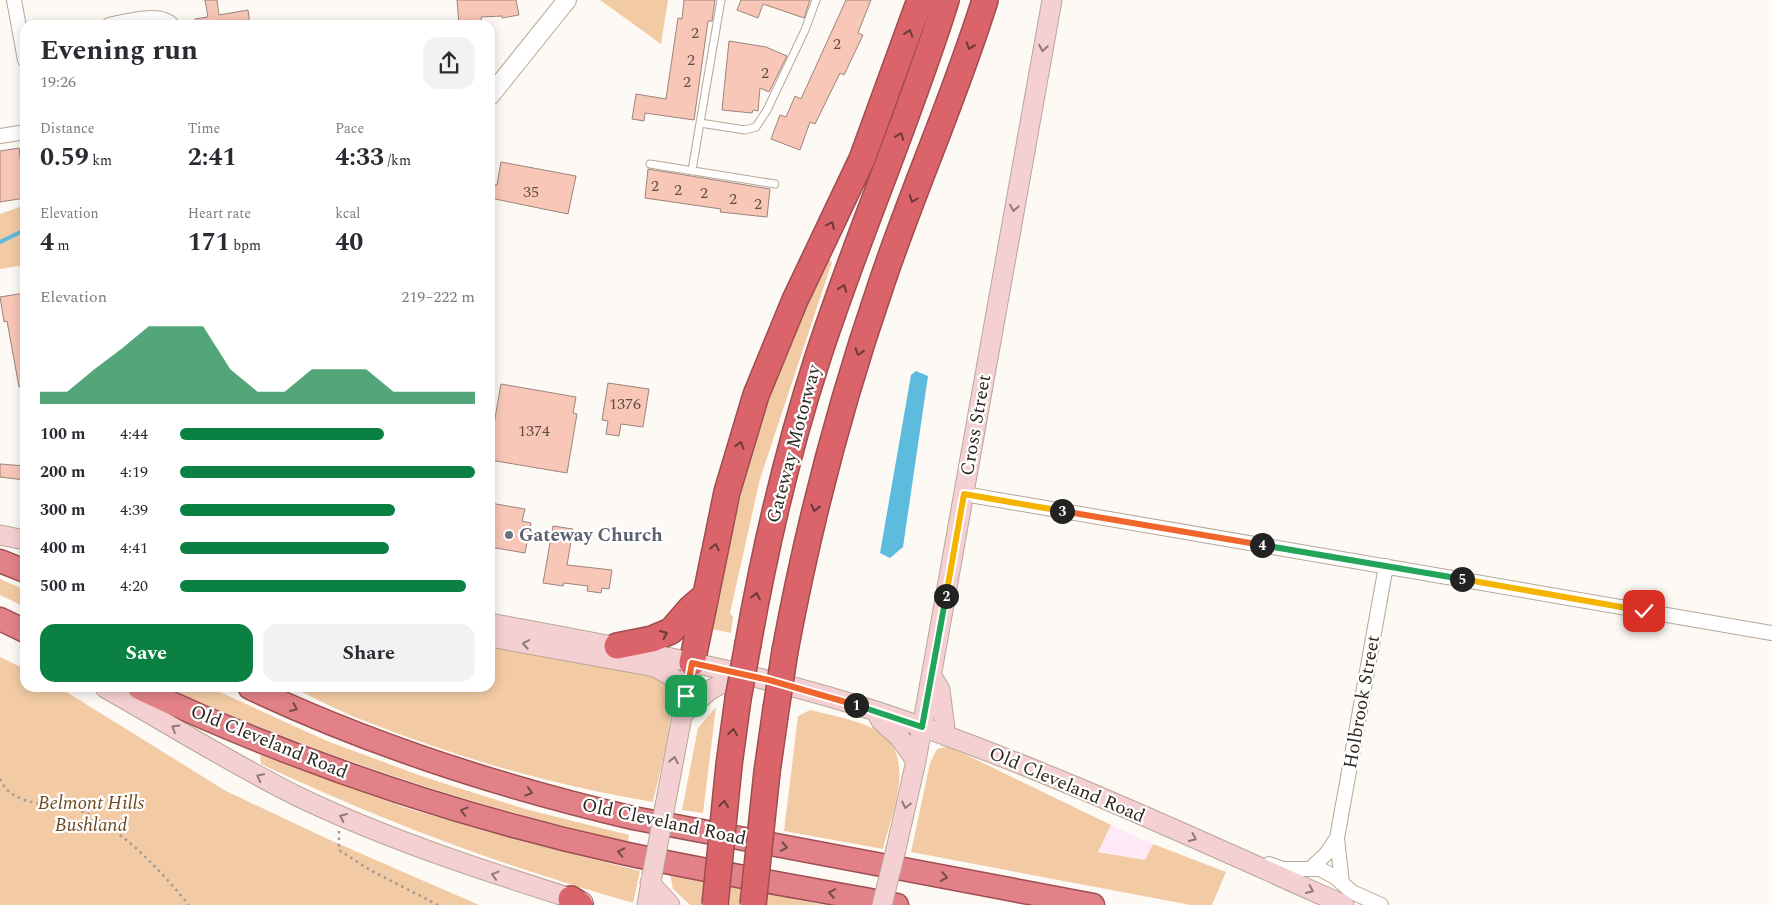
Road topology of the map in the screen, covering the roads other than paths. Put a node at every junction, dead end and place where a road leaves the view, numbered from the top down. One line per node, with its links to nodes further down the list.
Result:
1 (14, 0): 11 (street)
2 (567, 0): 12 (street)
3 (721, 0): 13 (lane)
4 (816, 0): 13 (lane)
5 (920, 0): 25 (highway, one-way to 5)
6 (946, 0): 51 (highway, Gateway Motorway, one-way to 6, bridge)
7 (985, 0): 52 (highway, Gateway Motorway, one-way to 52, bridge)
8 (1052, 0): 19 (main road, Cross Street, one-way to 19)
9 (137, 20): 10 (street)
10 (164, 20)
11 (20, 27)
12 (495, 90)
13 (700, 123): 17 (lane)
14 (20, 133): 15 (street)
15 (0, 136)
16 (650, 164): 17 (lane)
17 (692, 170): 18 (lane)
18 (775, 184)
19 (964, 494): 23 (street); 34 (main road, Cross Street)
20 (0, 535): 21 (main road)
21 (20, 539)
22 (0, 561): 24 (highway)
23 (1386, 566): 29 (street); 43 (street, Holbrook Street)
24 (20, 569)
25 (706, 595): 31 (highway, one-way to 25); 32 (highway)
26 (0, 620): 28 (highway)
27 (495, 625): 31 (main road, Old Cleveland Road)
28 (20, 629)
29 (1772, 633)
30 (495, 638): 38 (main road, one-way to 30)
31 (617, 646): 32 (main road, Old Cleveland Road)
32 (692, 663): 33 (main road, Old Cleveland Road); 38 (main road)
33 (739, 674): 38 (main road); 39 (main road, Old Cleveland Road)
34 (932, 675): 40 (main road, Cross Street); 41 (main road)
35 (112, 692): 48 (main road, Old Cleveland Road, one-way to 35)
36 (148, 692): 54 (highway, Old Cleveland Road, one-way to 36)
37 (259, 692): 55 (highway, Old Cleveland Road, one-way to 55)
38 (685, 705): 46 (main road, one-way to 38, bridge)
39 (876, 712): 40 (main road, Old Cleveland Road); 42 (main road)
40 (922, 727): 41 (main road, Old Cleveland Road); 42 (main road, Cross Street)
41 (946, 736): 44 (main road, Old Cleveland Road, one-way to 44)
42 (916, 761): 53 (main road, Cross Street, one-way to 53, bridge)
43 (1337, 838): 45 (street, Holbrook Street); 47 (street, Holbrook Street)
44 (1234, 856): 45 (street, Old Cleveland Road); 56 (main road, Old Cleveland Road, one-way to 56)
45 (1311, 868): 47 (street, Old Cleveland Road)
46 (651, 880): 49 (main road); 50 (main road)
47 (1342, 883): 57 (street, Old Cleveland Road)
48 (581, 903)
49 (647, 905)
50 (670, 905)
51 (715, 905)
52 (754, 905)
53 (882, 905)
54 (897, 905)
55 (1093, 905)
56 (1344, 905)
57 (1381, 905)

